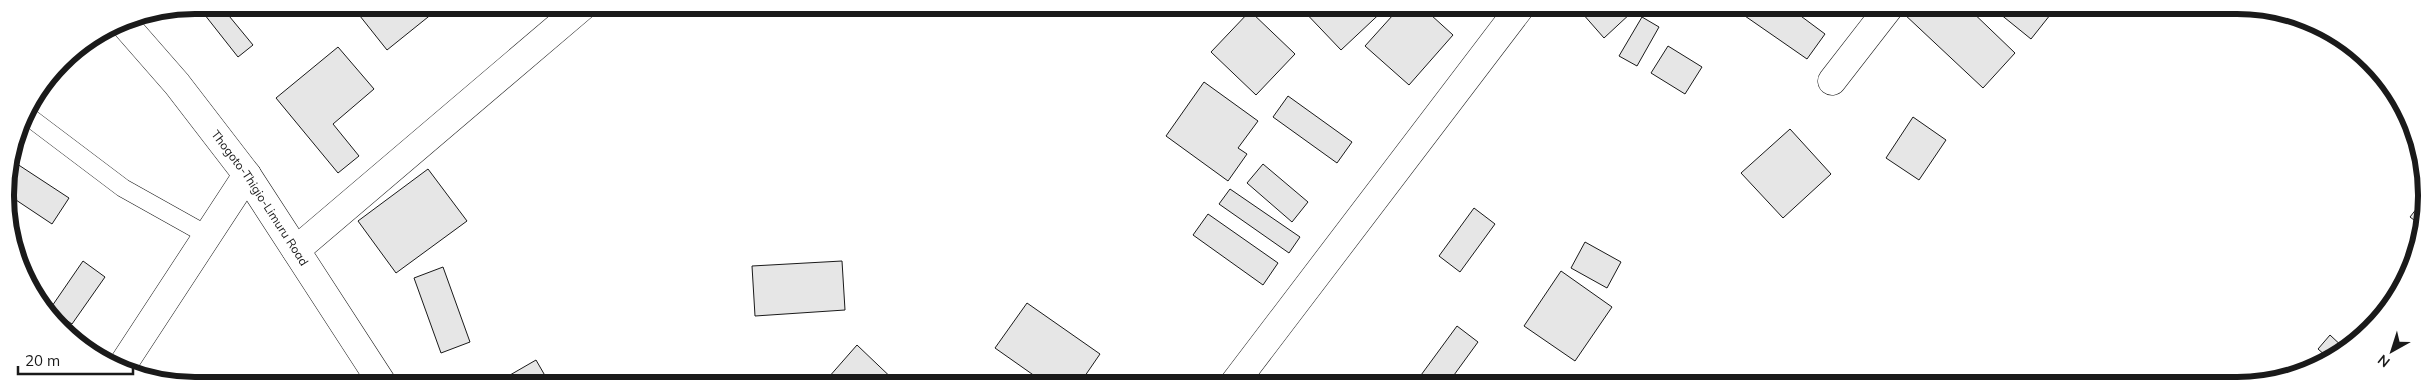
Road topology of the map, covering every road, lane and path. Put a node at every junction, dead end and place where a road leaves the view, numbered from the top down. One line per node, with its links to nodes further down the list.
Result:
1 (573, 14): 9 (main road)
2 (1515, 14): 12 (main road)
3 (1884, 14): 5 (main road)
4 (127, 27): 7 (main road, Thogoto-Thigio-Limuru Road)
5 (1832, 81)
6 (31, 118): 8 (lane)
7 (246, 175): 8 (main road); 9 (main road, Thogoto-Thigio-Limuru Road)
8 (208, 236): 10 (main road)
9 (296, 250): 11 (main road, Thogoto-Thigio-Limuru Road)
10 (124, 362)
11 (378, 377)
12 (1239, 377)

